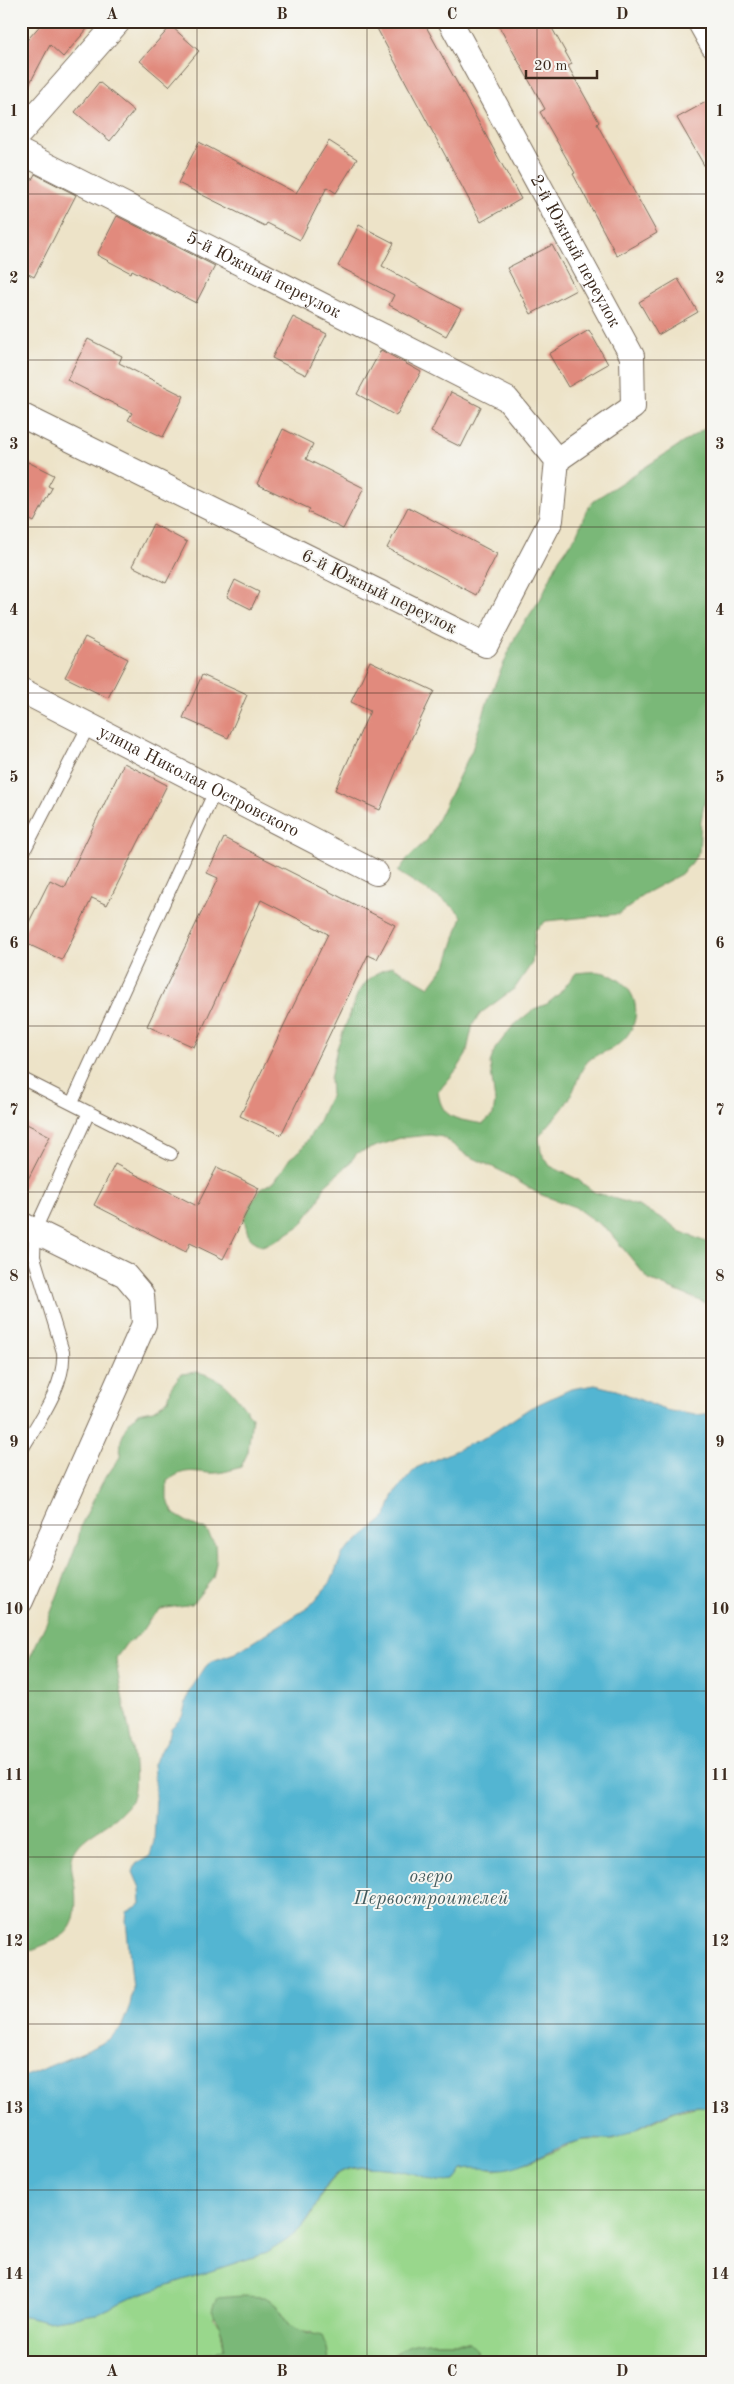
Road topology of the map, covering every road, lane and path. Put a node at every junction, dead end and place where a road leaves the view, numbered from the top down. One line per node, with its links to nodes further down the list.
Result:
1 (119, 21): 5 (street)
2 (450, 21): 8 (street, 2-й Южный переулок)
3 (699, 21): 4 (street)
4 (713, 46)
5 (21, 132)
6 (21, 152): 8 (street, 5-й Южный переулок)
7 (21, 415): 8 (street, 6-й Южный переулок)
8 (557, 460)
9 (21, 690): 10 (street, улица Николая Островского)
10 (90, 725): 11 (street, улица Николая Островского); 12 (lane)
11 (215, 791): 13 (street, улица Николая Островского); 15 (lane)
12 (21, 857)
13 (376, 873)
14 (21, 1078): 15 (lane)
15 (72, 1103): 16 (lane)
16 (89, 1112): 17 (lane); 18 (lane)
17 (171, 1154)
18 (28, 1227): 19 (lane); 20 (street)
19 (21, 1451)
20 (21, 1601)

